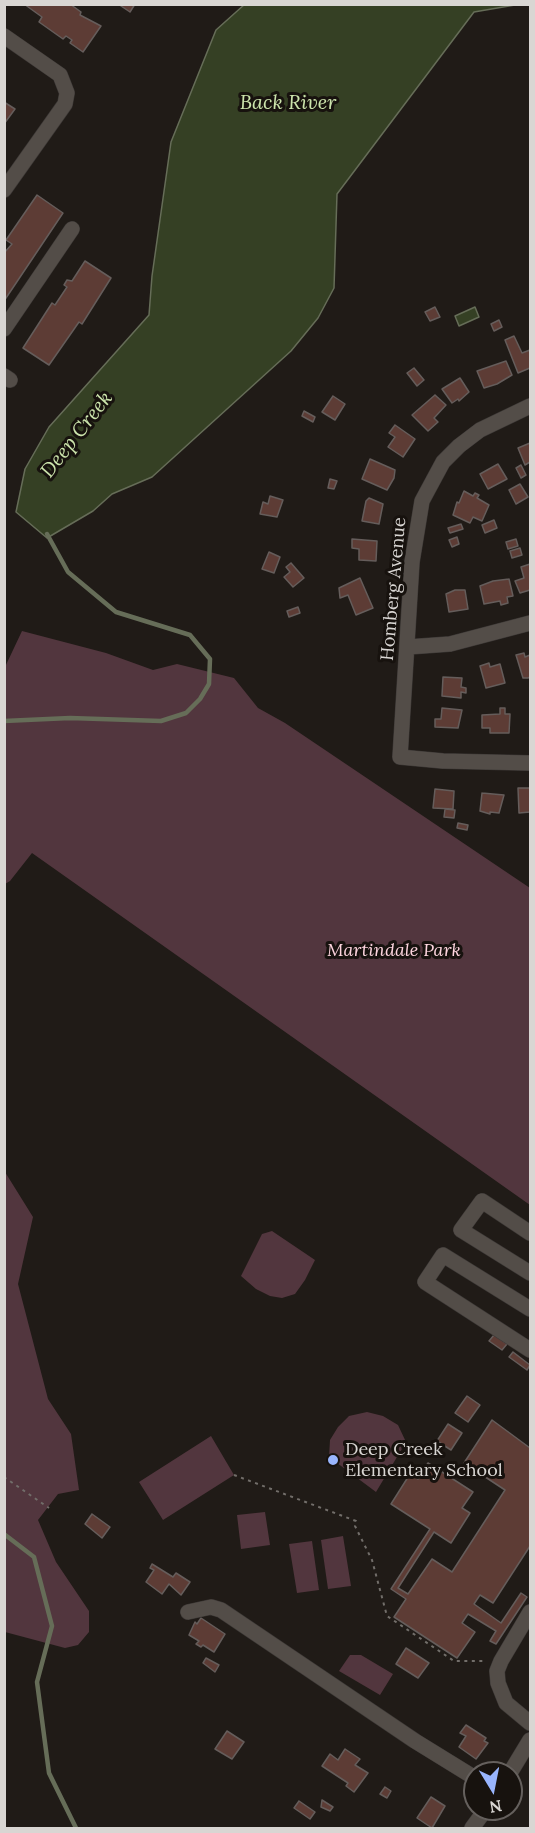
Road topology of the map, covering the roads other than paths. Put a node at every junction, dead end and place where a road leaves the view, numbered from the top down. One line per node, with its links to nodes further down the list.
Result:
1 (4, 36): 2 (street)
2 (4, 189)
3 (72, 229): 4 (street)
4 (4, 329)
5 (531, 406): 7 (street, Homberg Avenue)
6 (531, 623): 7 (street)
7 (408, 647): 8 (street, Homberg Avenue)
8 (531, 763)
9 (531, 1233): 10 (street)
10 (531, 1273)
11 (531, 1309): 12 (street)
12 (531, 1350)
13 (188, 1612): 18 (street)
14 (531, 1612): 15 (street)
15 (531, 1723)
16 (531, 1740): 17 (street)
17 (518, 1761)
18 (463, 1771)

